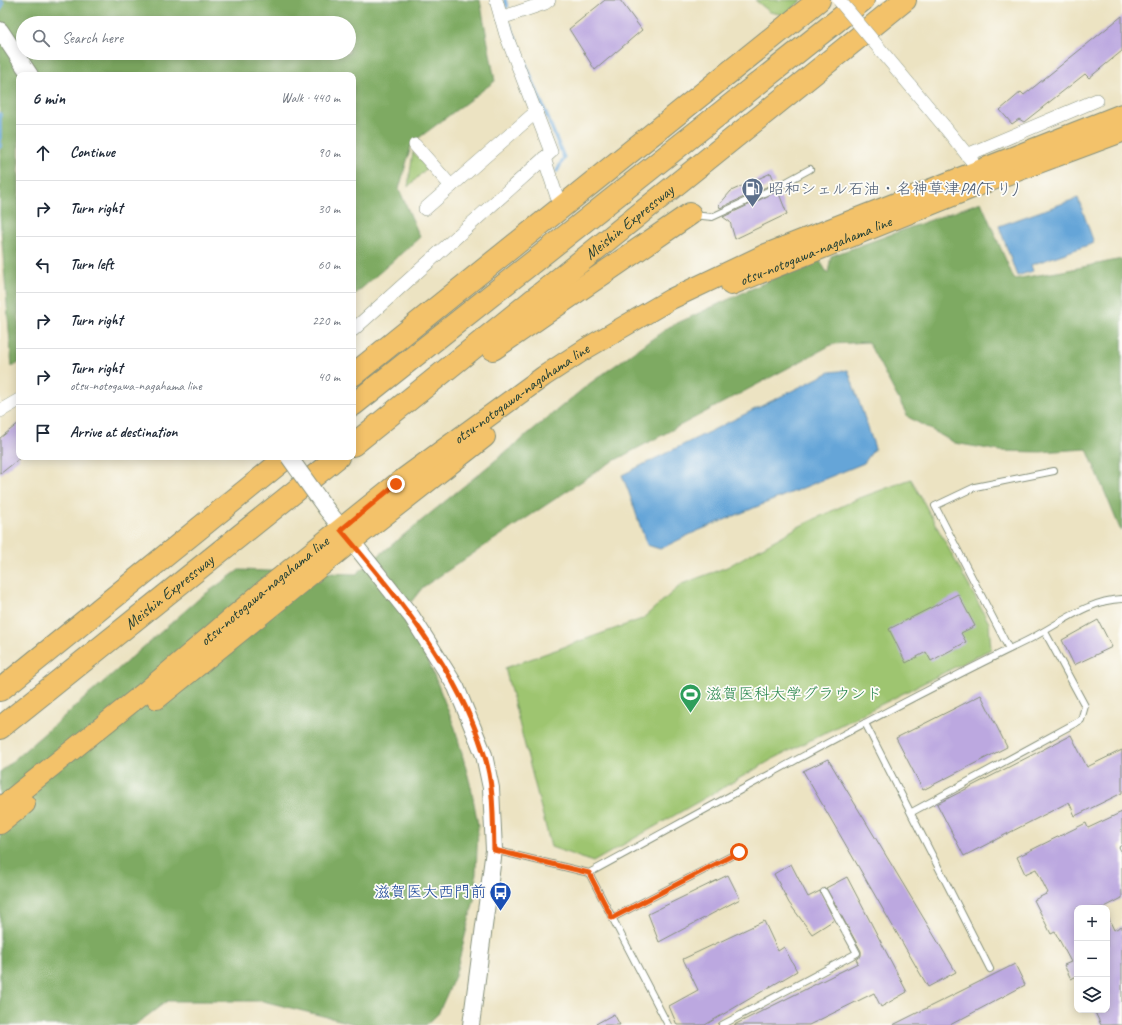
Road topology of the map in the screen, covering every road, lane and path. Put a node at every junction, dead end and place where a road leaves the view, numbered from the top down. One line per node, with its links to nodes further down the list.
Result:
1 (496, 0): 7 (street)
2 (550, 0): 7 (street)
3 (819, 0): 25 (highway)
4 (839, 0): 19 (street, bridge)
5 (863, 0): 27 (highway, Meishin Expressway)
6 (905, 0): 29 (highway, Meishin Expressway)
7 (501, 18): 13 (street)
8 (0, 30): 9 (street)
9 (16, 54)
10 (20, 60): 11 (street)
11 (28, 72)
12 (1097, 100): 19 (street)
13 (537, 112): 17 (street); 20 (street)
14 (1122, 114): 19 (main road, otsu-notogawa-nagahama line)
15 (1122, 132): 19 (main road, otsu-notogawa-nagahama line)
16 (415, 145): 20 (street)
17 (544, 158): 21 (street); 24 (street)
18 (810, 168): 23 (lane)
19 (977, 169): 34 (main road, otsu-notogawa-nagahama line)
20 (451, 186): 22 (street)
21 (557, 197)
22 (425, 209)
23 (690, 214): 29 (highway)
24 (356, 327)
25 (356, 373)
26 (16, 402): 28 (street)
27 (356, 403)
28 (0, 411)
29 (360, 440)
30 (284, 460): 38 (highway, Meishin Expressway)
31 (290, 460): 34 (street, bridge)
32 (334, 460): 40 (highway, Meishin Expressway)
33 (1054, 471): 37 (lane)
34 (346, 536): 41 (main road, otsu-notogawa-nagahama line); 43 (main road, otsu-notogawa-nagahama line); 44 (street)
35 (1122, 599): 36 (lane)
36 (1045, 632): 37 (lane); 42 (lane)
37 (1009, 649): 39 (lane)
38 (0, 690)
39 (865, 723): 42 (lane); 46 (lane)
40 (0, 728)
41 (0, 808)
42 (912, 812): 49 (lane)
43 (0, 824)
44 (494, 850): 46 (lane); 50 (street)
45 (739, 852): 48 (lane)
46 (589, 873): 48 (lane)
47 (824, 892): 52 (lane)
48 (612, 918): 51 (lane)
49 (990, 969)
50 (471, 1025)
51 (668, 1025)
52 (722, 1025)

